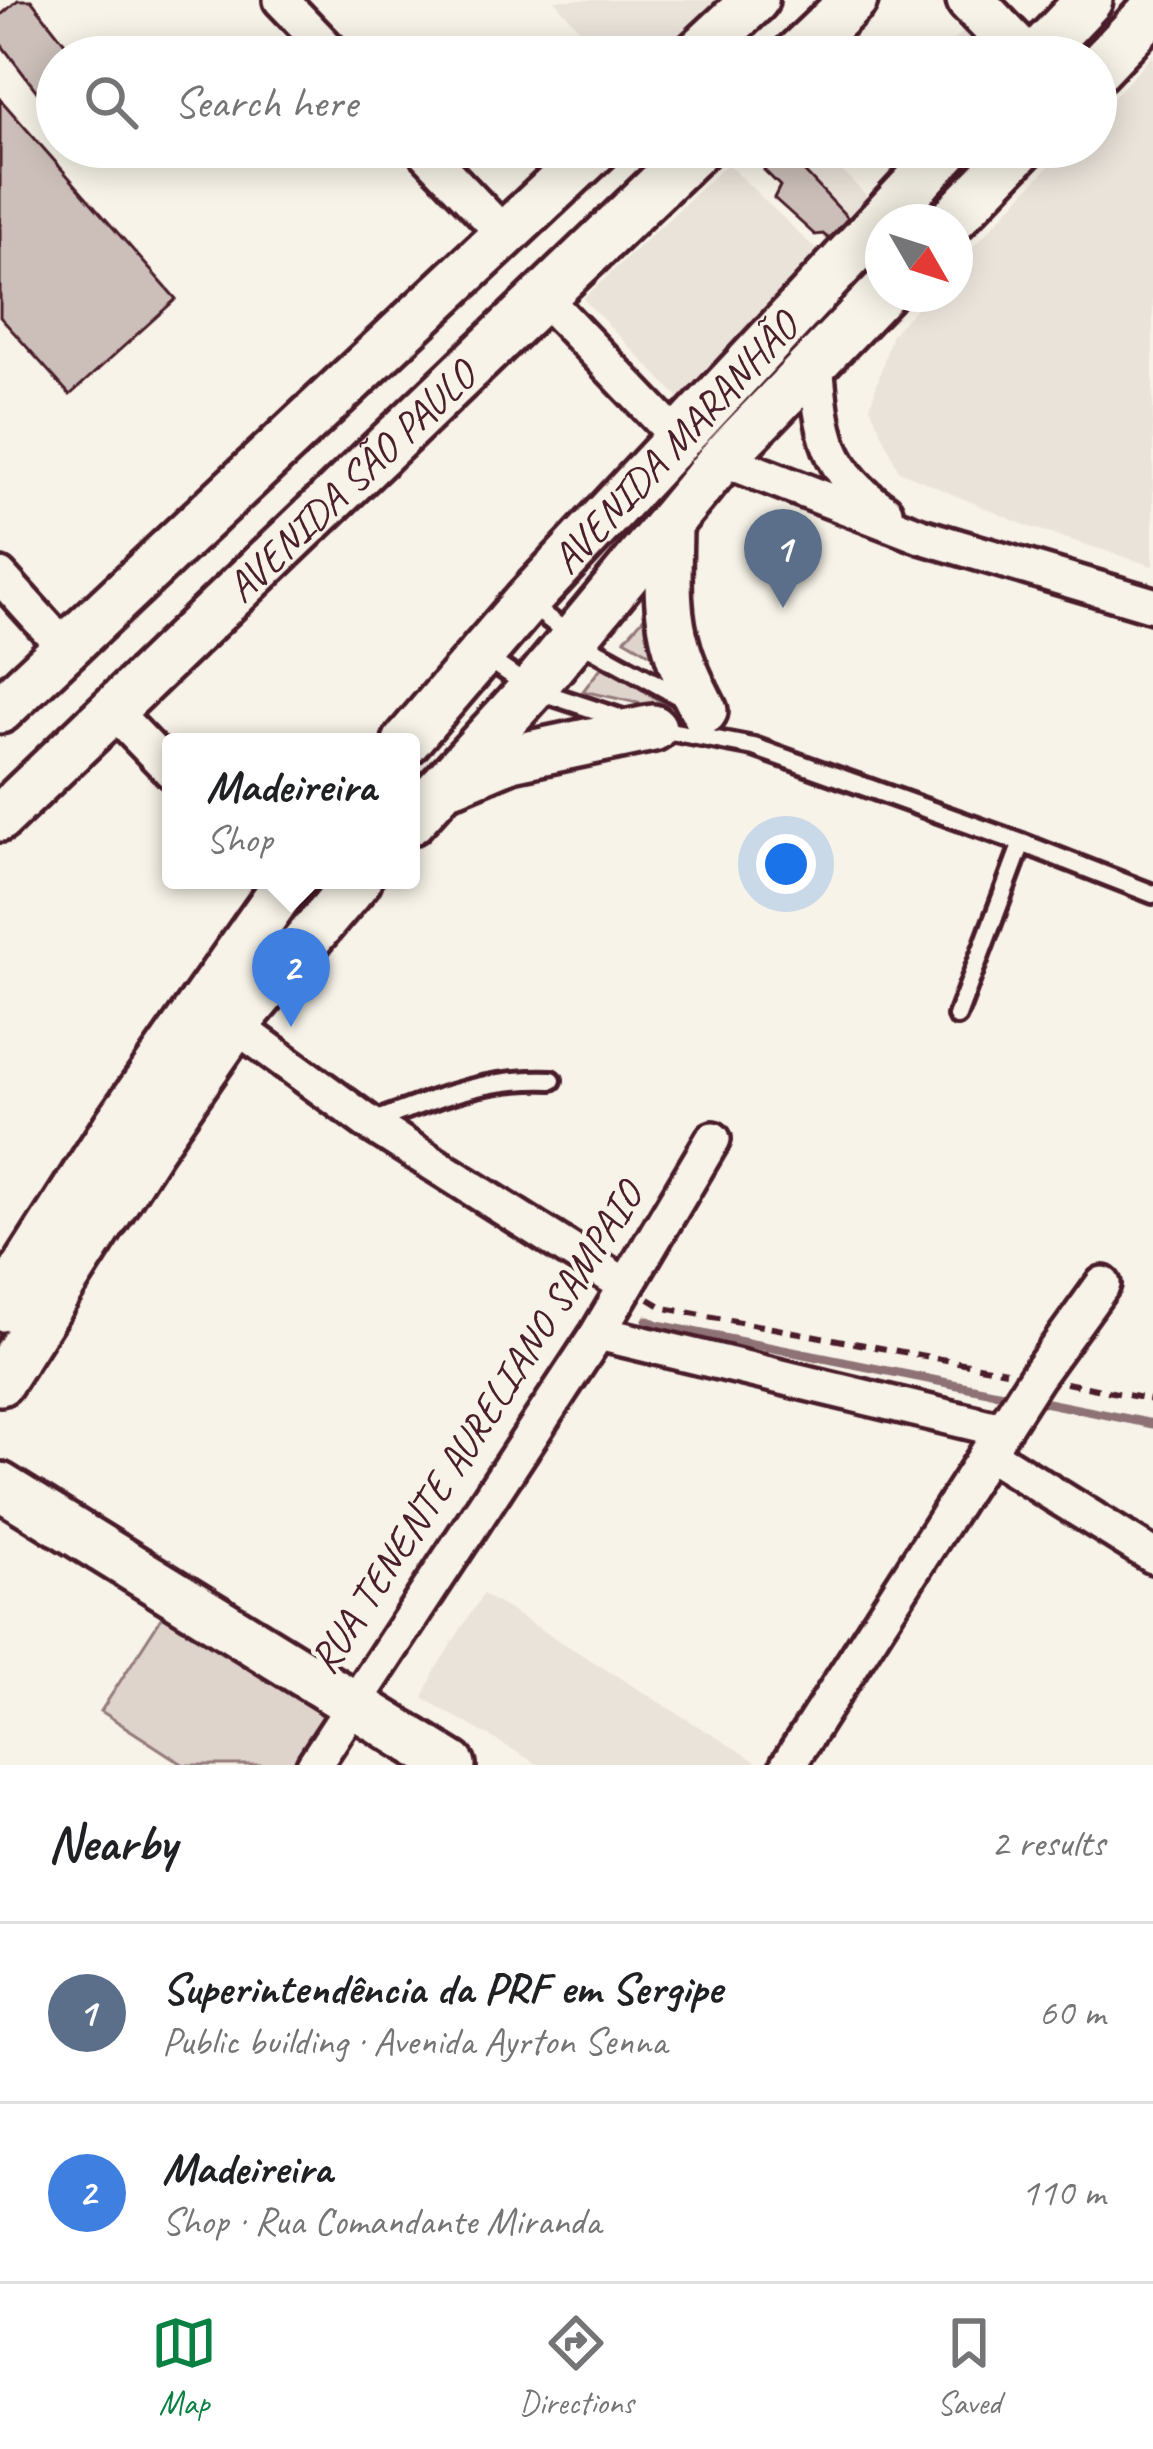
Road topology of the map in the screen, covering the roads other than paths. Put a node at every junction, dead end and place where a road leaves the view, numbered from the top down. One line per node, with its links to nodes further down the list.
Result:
1 (281, 0): 7 (street)
2 (755, 0): 8 (main road)
3 (854, 0): 9 (main road)
4 (970, 0): 10 (main road)
5 (1089, 0): 11 (main road)
6 (1153, 10): 12 (main road)
7 (315, 36)
8 (716, 36)
9 (816, 36)
10 (1005, 36)
11 (1055, 36)
12 (1117, 48)
13 (441, 168): 19 (street)
14 (575, 168): 19 (main road, AVENIDA SÃO PAULO)
15 (677, 168): 20 (main road, AVENIDA SÃO PAULO)
16 (930, 168): 23 (main road, AVENIDA MARANHÃO)
17 (1002, 168): 18 (main road)
18 (967, 204)
19 (504, 234): 31 (main road, AVENIDA SÃO PAULO)
20 (542, 296): 23 (street); 36 (main road, AVENIDA SÃO PAULO)
21 (865, 311): 22 (main road, AVENIDA MARANHÃO)
22 (816, 362): 24 (main road, AVENIDA MARANHÃO); 26 (street)
23 (677, 437): 28 (main road, AVENIDA MARANHÃO)
24 (722, 460): 25 (main road, AVENIDA MARANHÃO); 26 (street)
25 (669, 523): 30 (main road, AVENIDA MARANHÃO); 35 (main road)
26 (921, 536): 29 (street)
27 (0, 575): 31 (street)
28 (526, 602): 30 (lane); 32 (main road, AVENIDA MARANHÃO)
29 (1153, 605)
30 (574, 639): 33 (main road, AVENIDA MARANHÃO); 35 (lane)
31 (65, 648): 34 (main road, AVENIDA SÃO PAULO)
32 (480, 654): 33 (lane); 38 (main road, AVENIDA MARANHÃO)
33 (532, 689): 37 (lane); 41 (main road, AVENIDA MARANHÃO)
34 (0, 710)
35 (704, 711): 39 (lane)
36 (113, 712): 40 (street); 42 (main road, AVENIDA SÃO PAULO)
37 (653, 728): 39 (lane); 41 (main road)
38 (414, 733)
39 (754, 747): 43 (lane)
40 (162, 762)
41 (425, 804)
42 (0, 818)
43 (1022, 843): 46 (lane); 47 (lane)
44 (277, 889): 54 (main road)
45 (350, 889): 48 (main road)
46 (1153, 894)
47 (957, 1016)
48 (235, 1025): 50 (street); 56 (main road)
49 (552, 1080): 50 (lane)
50 (369, 1124): 53 (street)
51 (713, 1139): 53 (street, RUA TENENTE AURELIANO SAMPAIO)
52 (1102, 1284): 57 (street)
53 (626, 1285): 55 (street, RUA TENENTE AURELIANO SAMPAIO)
54 (0, 1308)
55 (598, 1334): 57 (street); 60 (street, RUA TENENTE AURELIANO SAMPAIO)
56 (0, 1382)
57 (995, 1442): 59 (street); 63 (street)
58 (0, 1486): 60 (main road)
59 (1153, 1556)
60 (352, 1703): 61 (street, RUA TENENTE AURELIANO SAMPAIO); 62 (main road)
61 (314, 1765)
62 (452, 1765)
63 (788, 1765)

